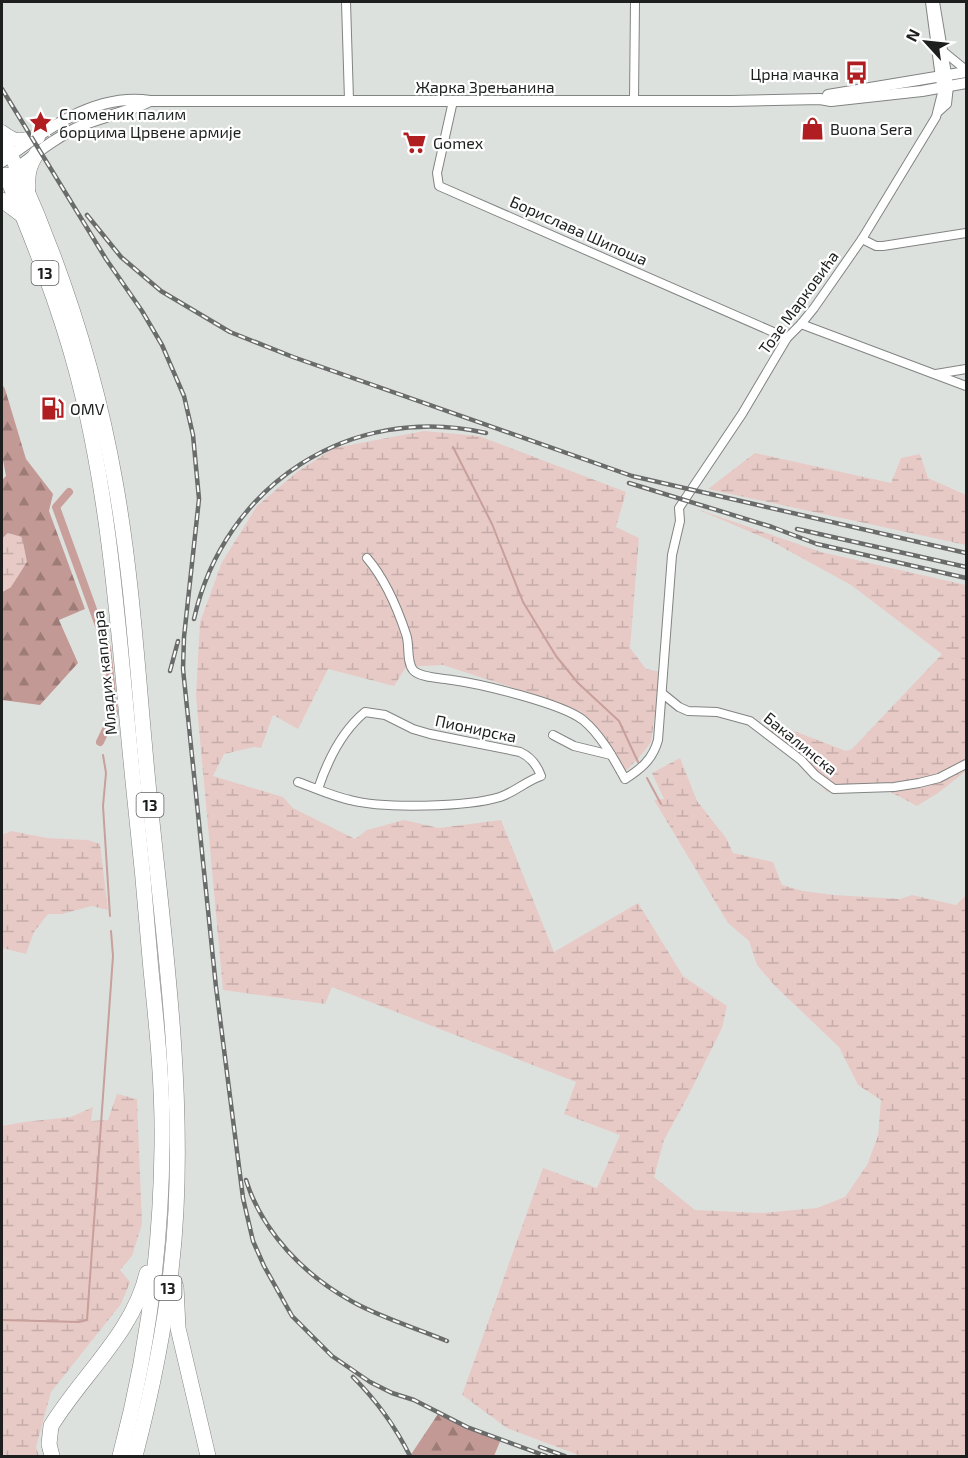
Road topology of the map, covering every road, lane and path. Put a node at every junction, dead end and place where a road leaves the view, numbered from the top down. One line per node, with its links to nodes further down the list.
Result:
1 (346, 2): 11 (street)
2 (635, 2): 14 (street)
3 (930, 2): 7 (street)
4 (935, 2): 5 (street)
5 (944, 52): 6 (street); 7 (street)
6 (966, 71): 7 (street)
7 (944, 81): 8 (street); 9 (street, Жарка Зрењанина); 10 (street, Жарка Зрењанина); 15 (street, Тозе Марковића)
8 (966, 82)
9 (924, 90): 10 (street, Жарка Зрењанина); 15 (street)
10 (820, 99): 14 (street, Жарка Зрењанина)
11 (348, 100): 12 (street, Жарка Зрењанина); 13 (street, Жарка Зрењанина)
12 (150, 101): 17 (street, Жарка Зрењанина); 19 (street, Жарка Зрењанина)
13 (453, 101): 14 (street, Жарка Зрењанина); 27 (street, Борислава Шипоша)
14 (634, 101)
15 (939, 109): 25 (street, Тозе Марковића)
16 (2, 132): 17 (main road)
17 (38, 137): 20 (street, Жарка Зрењанина)
18 (2, 138): 20 (main road, 13)
19 (37, 153): 20 (street, Жарка Зрењанина); 21 (highway)
20 (6, 167): 21 (highway, 13); 23 (highway, Младих каплара / 13)
21 (29, 194): 39 (highway, Младих каплара / 13)
22 (2, 200): 23 (highway)
23 (24, 217): 38 (highway, Младих каплара / 13)
24 (966, 233): 25 (street)
25 (862, 239): 26 (street, Тозе Марковића)
26 (801, 324): 27 (street, Тозе Марковића); 29 (street)
27 (787, 338): 32 (street, Тозе Марковића)
28 (966, 369): 29 (street)
29 (935, 374): 30 (street)
30 (966, 386)
31 (367, 558): 34 (street)
32 (663, 694): 34 (street); 35 (street, Бакалинска)
33 (553, 735): 34 (street)
34 (611, 755)
35 (966, 764)
36 (298, 782): 37 (street, Пионирска)
37 (318, 789): 37 (street, Пионирска)
38 (161, 1182): 40 (highway); 41 (highway, 13)
39 (176, 1212): 42 (highway, 13); 43 (highway)
40 (52, 1456)
41 (120, 1456)
42 (135, 1456)
43 (208, 1456)

